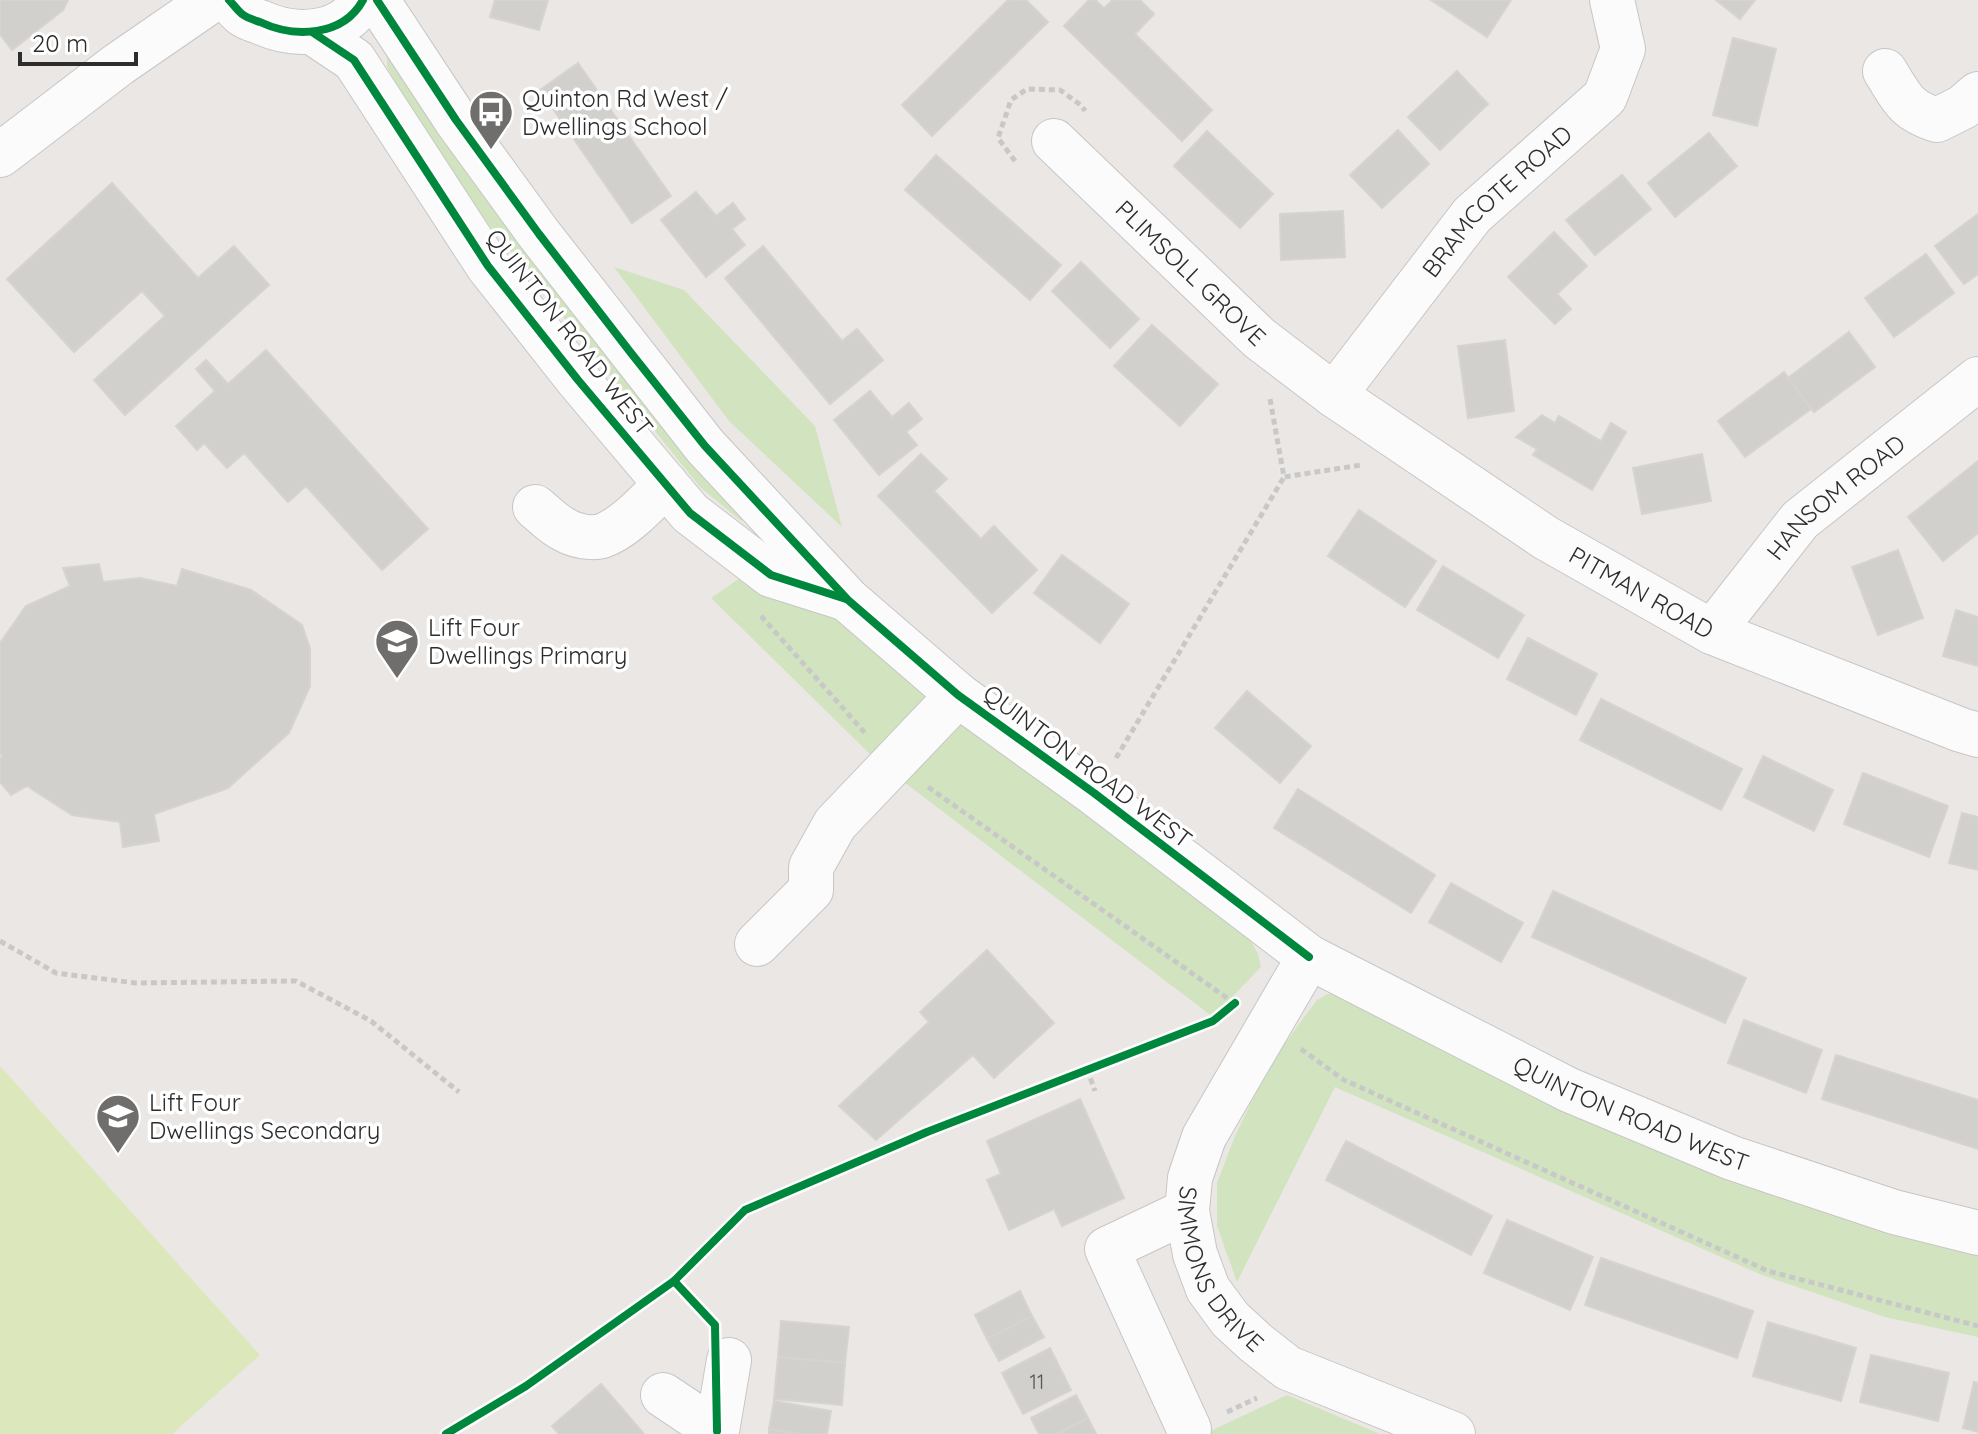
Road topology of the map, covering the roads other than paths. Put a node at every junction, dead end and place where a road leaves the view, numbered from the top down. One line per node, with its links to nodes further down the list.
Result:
1 (212, 0): 10 (street)
2 (229, 0): 6 (street)
3 (363, 0): 6 (street)
4 (377, 0): 15 (street, QUINTON ROAD WEST)
5 (1612, 0): 12 (street, BRAMCOTE ROAD)
6 (312, 32): 13 (street, QUINTON ROAD WEST)
7 (1885, 71): 8 (street)
8 (1978, 94)
9 (1054, 141): 12 (street, PLIMSOLL GROVE)
10 (0, 155)
11 (1978, 379): 16 (street, HANSOM ROAD)
12 (1334, 395): 16 (street, PITMAN ROAD)
13 (666, 484): 14 (street); 15 (street, QUINTON ROAD WEST)
14 (535, 507)
15 (848, 600): 17 (street, QUINTON ROAD WEST)
16 (1712, 632): 18 (street, PITMAN ROAD)
17 (958, 695): 19 (street); 20 (street, QUINTON ROAD WEST)
18 (1978, 735)
19 (757, 944)
20 (1309, 957): 21 (street, SIMMONS DRIVE); 22 (street, QUINTON ROAD WEST)
21 (1187, 1211): 25 (street); 27 (street, SIMMONS DRIVE)
22 (1978, 1233)
23 (722, 1343): 26 (street)
24 (663, 1395): 26 (street)
25 (1189, 1429)
26 (718, 1432)
27 (1453, 1434)

